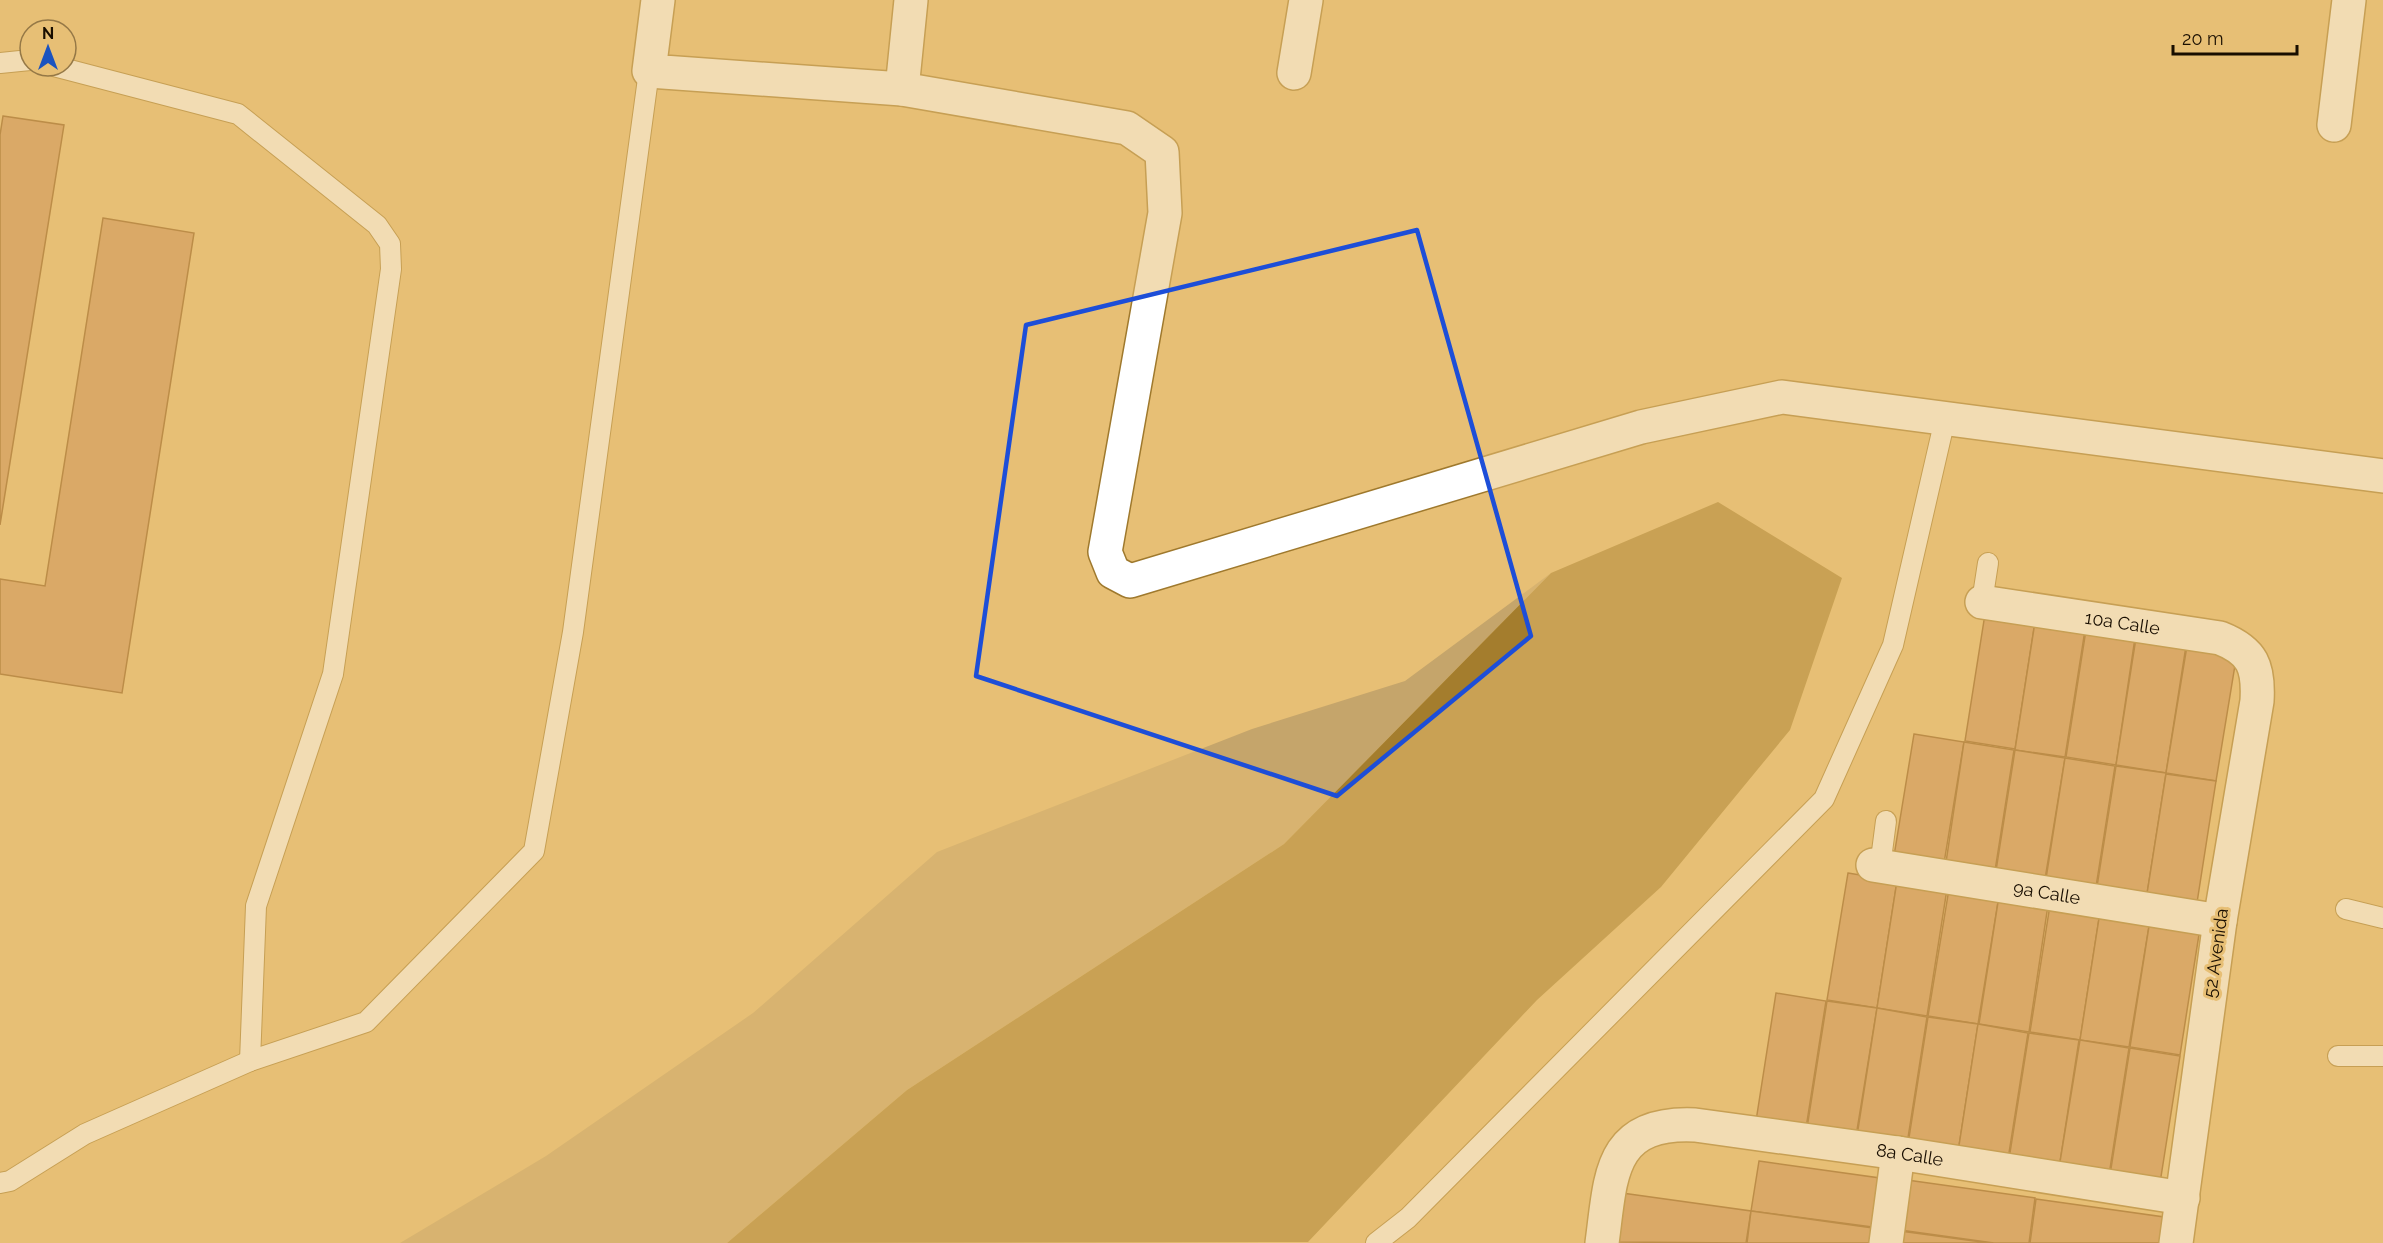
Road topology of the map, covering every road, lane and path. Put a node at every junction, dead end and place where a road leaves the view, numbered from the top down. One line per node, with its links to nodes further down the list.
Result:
1 (658, 0): 7 (street)
2 (911, 0): 10 (street)
3 (1306, 0): 9 (street)
4 (2349, 0): 11 (street)
5 (18, 61): 6 (lane)
6 (0, 63)
7 (649, 71): 10 (street); 24 (lane)
8 (78, 72): 24 (lane)
9 (1294, 73)
10 (902, 89): 12 (street)
11 (2334, 125)
12 (1945, 419): 13 (street); 28 (lane)
13 (2383, 476)
14 (1988, 563): 15 (lane)
15 (1982, 602): 16 (street, 10a Calle)
16 (2253, 664): 21 (street, 52 Avenida)
17 (1886, 821): 18 (lane)
18 (1876, 866): 21 (street, 9a Calle)
19 (2346, 909): 20 (lane)
20 (2383, 918)
21 (2220, 921): 27 (street, 52 Avenida)
22 (2338, 1056): 23 (lane)
23 (2383, 1056)
24 (250, 1061): 26 (lane)
25 (1898, 1153): 27 (street, 8a Calle); 29 (street, 8a Calle); 30 (street)
26 (0, 1183)
27 (2183, 1198): 31 (street, 52 Avenida)
28 (1376, 1243)
29 (1602, 1243)
30 (1886, 1243)
31 (2176, 1243)

